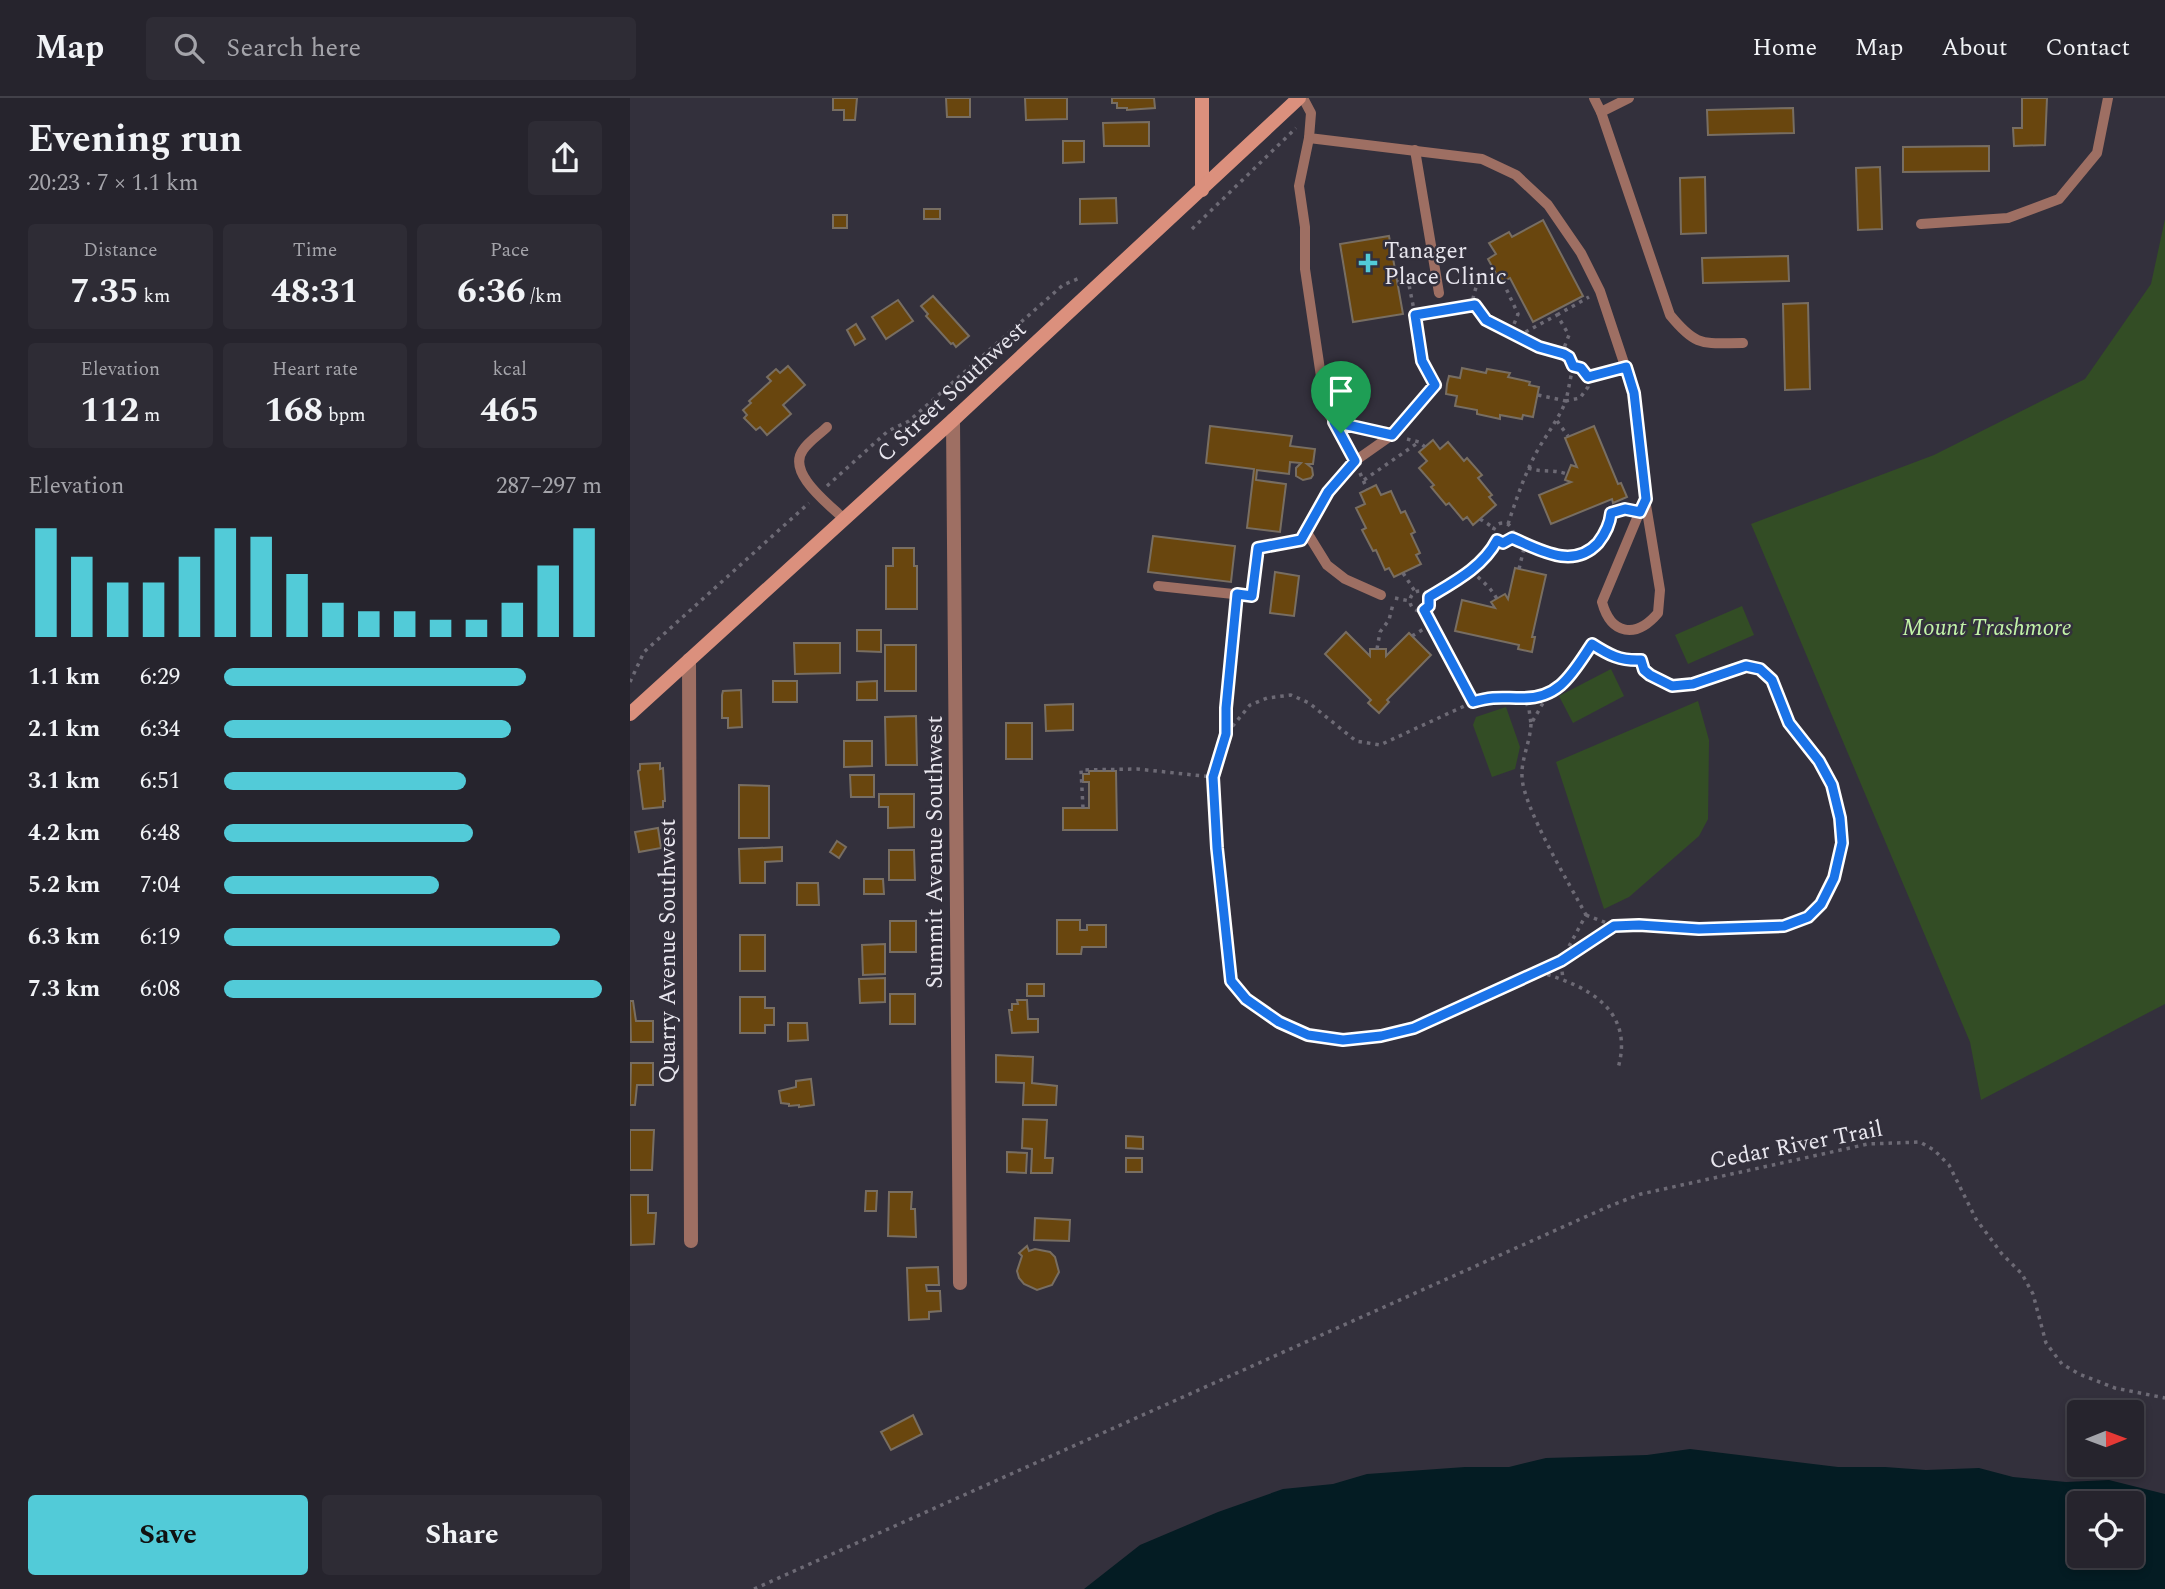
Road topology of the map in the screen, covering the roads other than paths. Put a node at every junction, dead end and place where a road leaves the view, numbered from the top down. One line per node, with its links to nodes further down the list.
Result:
1 (1202, 98): 9 (main road)
2 (1301, 98): 7 (lane); 9 (main road, C Street Southwest)
3 (1594, 98): 6 (lane)
4 (1629, 98): 6 (lane)
5 (2108, 98): 10 (lane)
6 (1601, 112): 12 (lane)
7 (1309, 138): 8 (lane); 15 (lane)
8 (1415, 150): 11 (lane); 19 (lane)
9 (1202, 190): 14 (main road, C Street Southwest)
10 (1921, 224)
11 (1439, 293)
12 (1743, 342)
13 (1435, 385): 17 (lane)
14 (953, 420): 20 (main road, C Street Southwest); 27 (street, Summit Avenue Southwest)
15 (1334, 422): 17 (lane); 18 (lane)
16 (827, 427): 20 (lane)
17 (1392, 435): 18 (lane)
18 (1355, 461): 21 (lane)
19 (1646, 499): 19 (lane)
20 (844, 519): 24 (main road, C Street Southwest)
21 (1306, 531): 22 (lane); 23 (lane)
22 (1158, 586)
23 (1381, 595)
24 (689, 660): 25 (main road, C Street Southwest); 26 (street, Quarry Avenue Southwest)
25 (630, 714)
26 (691, 1241)
27 (960, 1283)

